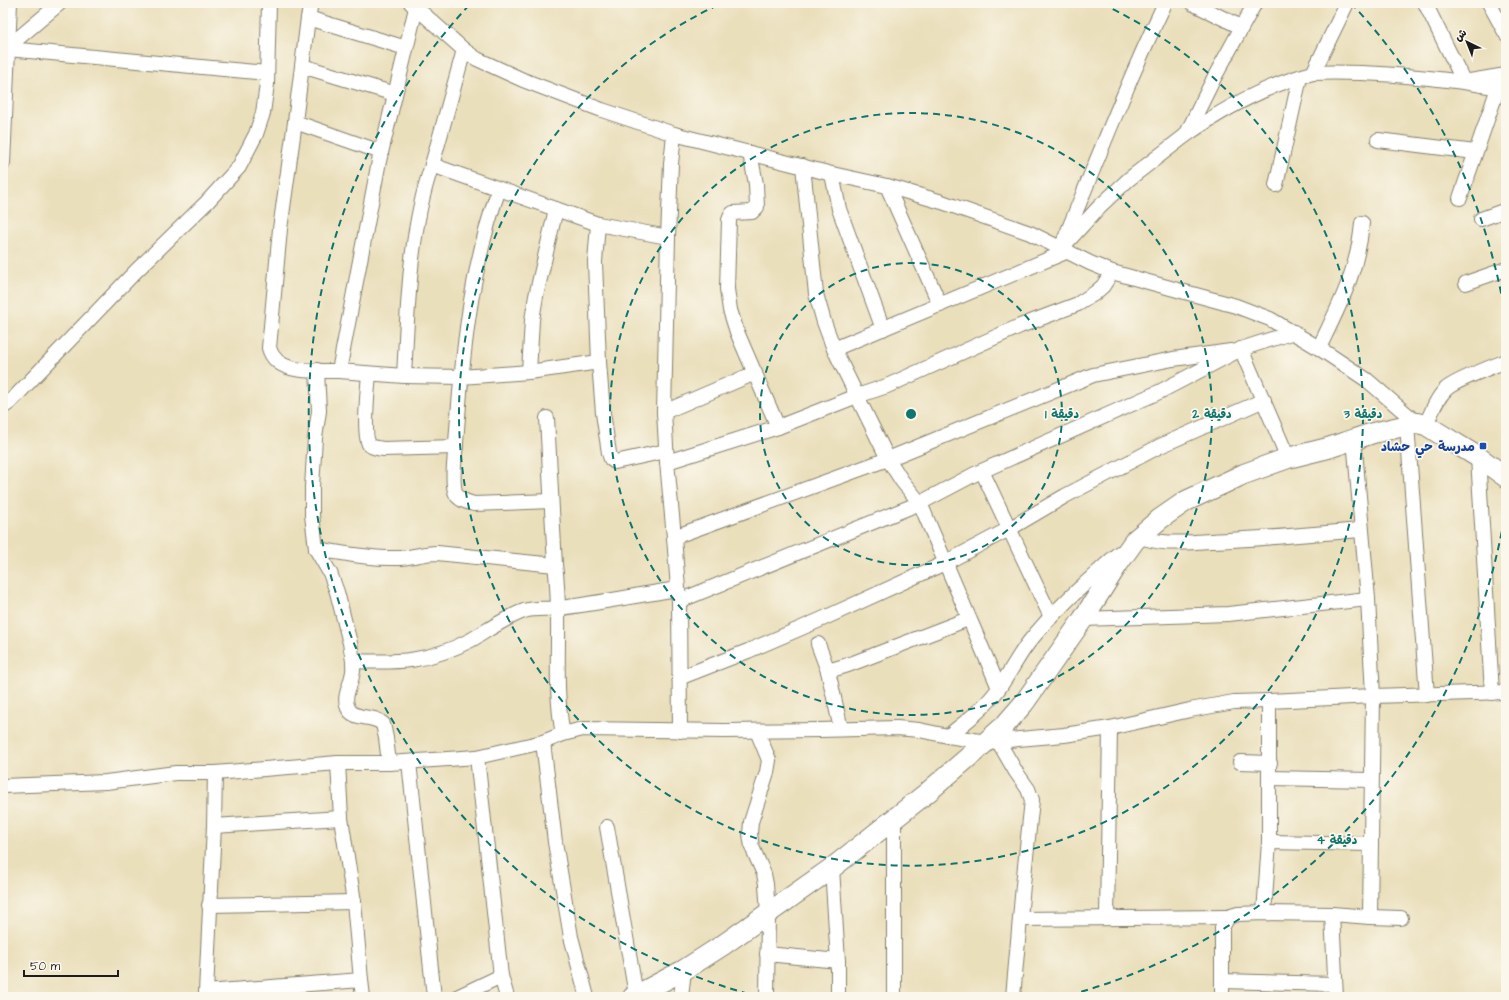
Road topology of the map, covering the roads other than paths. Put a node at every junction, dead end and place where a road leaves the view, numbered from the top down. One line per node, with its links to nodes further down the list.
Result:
1 (10, 3): 15 (street)
2 (60, 3): 15 (street)
3 (269, 3): 19 (street)
4 (311, 3): 12 (street)
5 (1165, 3): 46 (street)
6 (1192, 3): 13 (street)
7 (1255, 3): 13 (street)
8 (1347, 3): 20 (street)
9 (1425, 3): 22 (street)
10 (1489, 3): 14 (street)
11 (413, 5): 16 (street); 17 (street)
12 (308, 18): 16 (street); 18 (street)
13 (1241, 27): 27 (street)
14 (1506, 34)
15 (8, 47): 19 (street); 32 (street)
16 (406, 48): 24 (street)
17 (464, 50): 26 (street); 33 (street)
18 (302, 66): 24 (street); 25 (street)
19 (267, 72): 67 (street)
20 (1306, 75): 22 (street); 27 (street); 36 (street)
21 (1506, 75): 22 (street)
22 (1464, 82): 23 (street)
23 (1502, 88): 30 (street)
24 (395, 94): 29 (street)
25 (295, 122): 29 (street); 58 (street)
26 (674, 134): 31 (street); 45 (street)
27 (1186, 135): 46 (street)
28 (1378, 140): 30 (street)
29 (381, 152): 59 (street)
30 (1475, 152): 39 (street)
31 (750, 153): 34 (street); 61 (street)
32 (3, 163)
33 (432, 165): 38 (street); 63 (street)
34 (802, 166): 35 (street); 54 (street)
35 (832, 174): 37 (street); 51 (street)
36 (1276, 185)
37 (887, 186): 46 (street); 50 (street)
38 (499, 189): 40 (street); 64 (street)
39 (1460, 198)
40 (556, 209): 44 (street); 60 (street)
41 (1506, 210): 42 (street)
42 (1481, 219)
43 (1362, 223): 53 (street)
44 (598, 224): 45 (street); 57 (street)
45 (668, 237): 68 (street)
46 (1065, 250): 48 (street); 50 (street)
47 (1506, 269): 49 (street)
48 (1112, 272): 52 (street); 65 (street)
49 (1466, 283)
50 (940, 304): 51 (street)
51 (883, 329): 54 (street)
52 (1294, 332): 53 (street); 55 (street)
53 (1319, 348): 70 (street)
54 (834, 349): 65 (street)
55 (1241, 349): 66 (street); 77 (street); 78 (street)
56 (1506, 361): 70 (street)
57 (599, 362): 60 (street); 74 (street)
58 (317, 370): 59 (street); 86 (street)
59 (339, 371): 62 (street)
60 (529, 372): 64 (street)
61 (755, 373): 68 (street); 71 (street)
62 (369, 374): 63 (street); 73 (street)
63 (404, 376): 64 (street)
64 (461, 377): 73 (street)
65 (857, 396): 71 (street); 77 (street)
66 (1264, 400): 76 (street); 82 (street)
67 (3, 407)
68 (664, 412): 74 (street)
69 (547, 418): 80 (street)
70 (1417, 424): 72 (street); 75 (street); 101 (street)
71 (778, 427): 74 (street)
72 (1354, 439): 76 (street); 83 (street)
73 (456, 447): 80 (street)
74 (666, 456): 84 (street)
75 (1478, 457): 79 (street); 100 (street)
76 (1288, 458): 85 (street)
77 (888, 459): 81 (street); 84 (street)
78 (982, 471): 81 (street); 82 (street)
79 (1506, 477)
80 (551, 501): 88 (street)
81 (920, 503): 87 (street); 89 (street)
82 (1009, 530): 87 (street); 92 (street)
83 (1361, 530): 85 (street); 90 (street)
84 (674, 537): 89 (street)
85 (1137, 538): 92 (street); 94 (street)
86 (316, 549): 88 (street); 96 (street)
87 (945, 562): 93 (street); 98 (street)
88 (555, 565): 91 (street)
89 (678, 595): 91 (street); 98 (street)
90 (1368, 598): 94 (street); 102 (street)
91 (559, 608): 96 (street); 108 (street)
92 (1051, 617): 99 (street)
93 (968, 618): 97 (street); 99 (street)
94 (1083, 619): 110 (street)
95 (818, 644): 97 (street)
96 (353, 661): 116 (street)
97 (828, 671): 105 (street)
98 (679, 678): 106 (street)
99 (999, 688): 109 (street)
100 (1499, 692): 101 (street)
101 (1427, 695): 102 (street)
102 (1373, 696): 103 (street); 120 (street)
103 (1269, 702): 104 (street); 117 (street)
104 (1110, 728): 110 (street); 136 (street)
105 (842, 730): 107 (street); 109 (street)
106 (680, 731): 107 (street); 108 (street)
107 (757, 731): 132 (street)
108 (563, 734): 111 (street)
109 (948, 736): 110 (street)
110 (992, 741): 123 (street); 138 (street)
111 (543, 742): 112 (street); 152 (street)
112 (477, 757): 113 (street); 142 (street)
113 (409, 762): 116 (street); 149 (street)
114 (1240, 762): 117 (street)
115 (338, 763): 116 (street); 118 (street); 122 (street)
116 (389, 763)
117 (1270, 763): 119 (street)
118 (215, 773): 121 (street); 124 (street)
119 (1270, 778): 120 (street); 126 (street)
120 (1371, 780): 127 (street)
121 (3, 786)
122 (341, 818): 124 (street); 129 (street)
123 (894, 819): 128 (street); 156 (street)
124 (214, 826): 130 (street)
125 (607, 826): 147 (street)
126 (1269, 842): 127 (street); 131 (street)
127 (1370, 844): 135 (street)
128 (832, 868): 132 (street); 140 (street)
129 (354, 902): 130 (street); 143 (street)
130 (209, 905): 146 (street)
131 (1264, 913): 133 (street); 134 (street)
132 (768, 914): 139 (street); 141 (street)
133 (1332, 914): 135 (street); 145 (street)
134 (1228, 917): 136 (street); 144 (street)
135 (1370, 917): 137 (street)
136 (1107, 918): 138 (street)
137 (1401, 918)
138 (1020, 919): 157 (street)
139 (768, 954): 140 (street); 154 (street)
140 (838, 961): 155 (street)
141 (684, 970): 147 (street); 153 (street)
142 (501, 976): 150 (street); 151 (street)
143 (361, 980): 146 (street); 148 (street)
144 (1222, 980): 145 (street); 158 (street)
145 (1335, 990)
146 (206, 995)
147 (635, 996)
148 (363, 997)
149 (434, 997)
150 (457, 997)
151 (507, 997)
152 (587, 997)
153 (681, 997)
154 (767, 997)
155 (838, 997)
156 (894, 997)
157 (1013, 997)
158 (1222, 997)

